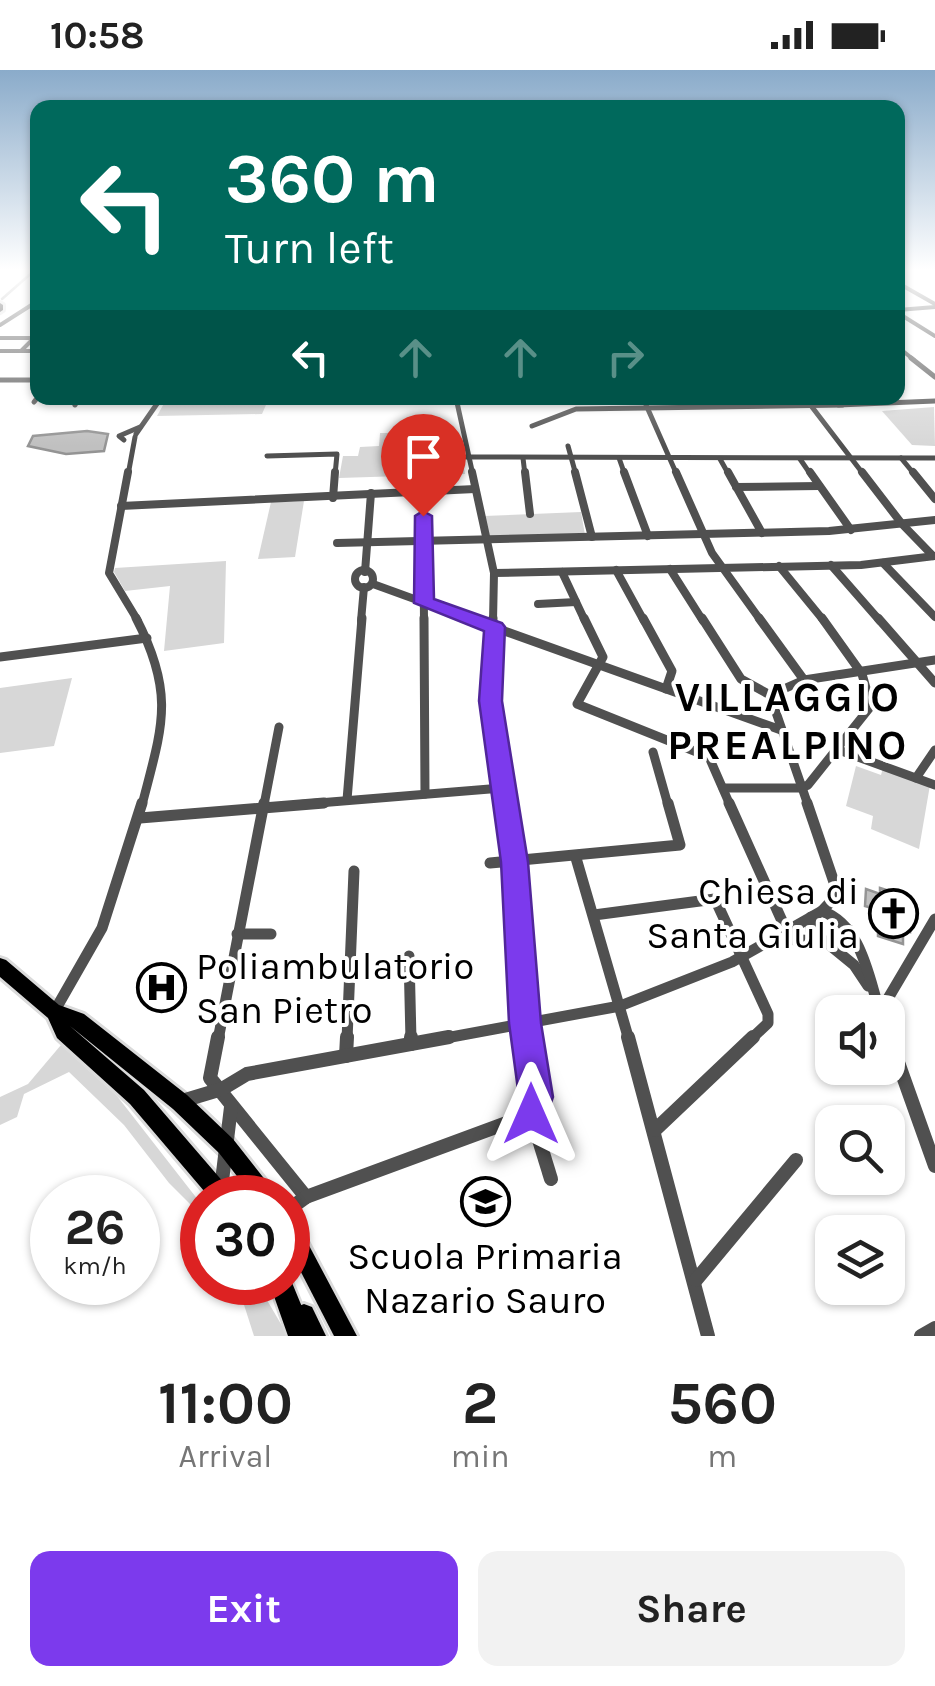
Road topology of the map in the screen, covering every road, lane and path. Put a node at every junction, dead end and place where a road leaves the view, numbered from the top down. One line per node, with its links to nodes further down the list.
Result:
1 (0, 338): 2 (street)
2 (30, 338)
3 (30, 342): 6 (street)
4 (30, 350): 6 (street)
5 (0, 351): 6 (street)
6 (21, 351)
7 (905, 353): 8 (street)
8 (935, 379)
9 (0, 380): 10 (street)
10 (30, 380)
11 (935, 400): 12 (street)
12 (905, 404)
13 (156, 405): 20 (street)
14 (457, 405): 24 (street)
15 (646, 405): 18 (street)
16 (788, 405): 18 (street)
17 (810, 405): 28 (street)
18 (647, 408): 19 (street); 31 (street)
19 (532, 426)
20 (133, 434): 22 (street); 22 (street)
21 (568, 446): 26 (street)
22 (134, 448): 41 (street)
23 (267, 456): 39 (street)
24 (466, 458): 25 (street); 36 (street)
25 (523, 458): 26 (street); 42 (street)
26 (570, 458): 27 (street); 49 (street)
27 (619, 458): 31 (street); 48 (street)
28 (850, 458): 29 (street); 33 (street); 44 (street)
29 (901, 458): 30 (street); 40 (street)
30 (935, 458)
31 (670, 459): 32 (street); 47 (street)
32 (720, 459): 33 (street); 35 (street)
33 (800, 459): 34 (street)
34 (819, 486): 35 (street); 45 (street)
35 (736, 487): 46 (street)
36 (474, 490): 37 (street); 50 (street)
37 (423, 491): 38 (street); 51 (street)
38 (371, 493): 39 (street); 52 (street)
39 (332, 498): 41 (street)
40 (935, 499)
41 (121, 506): 70 (street)
42 (530, 514)
43 (935, 520): 44 (street)
44 (902, 524): 45 (street); 54 (street)
45 (850, 530): 46 (street)
46 (762, 533): 47 (street)
47 (704, 534): 48 (street); 58 (street)
48 (648, 536): 49 (street)
49 (592, 537): 50 (street)
50 (484, 539): 51 (street); 63 (street)
51 (423, 540): 52 (street); 66 (street)
52 (366, 542): 53 (street); 61 (street)
53 (337, 543)
54 (934, 556): 55 (street)
55 (883, 563): 57 (street); 68 (street)
56 (779, 566): 57 (street); 58 (street); 75 (street)
57 (831, 566): 73 (street)
58 (724, 567): 59 (street); 76 (street)
59 (670, 569): 60 (street); 79 (street)
60 (616, 570): 62 (street); 78 (street)
61 (365, 572): 64 (street); 64 (street)
62 (562, 572): 63 (street); 65 (street)
63 (494, 573): 69 (street)
64 (369, 586): 66 (street); 91 (street)
65 (576, 602): 67 (street); 74 (street)
66 (424, 603): 69 (street); 90 (street)
67 (538, 604)
68 (935, 617)
69 (494, 627): 74 (street); 87 (street)
70 (147, 638): 71 (street); 93 (street)
71 (0, 657)
72 (935, 660): 73 (street)
73 (917, 663): 75 (street); 77 (street)
74 (602, 666): 78 (street); 88 (street)
75 (861, 671): 76 (street); 82 (street)
76 (804, 680): 79 (street)
77 (935, 683)
78 (666, 689): 81 (street)
79 (770, 694): 81 (street)
80 (280, 726): 92 (street)
81 (781, 730): 89 (street)
82 (836, 748): 85 (street); 89 (street)
83 (935, 750): 85 (street)
84 (652, 752): 94 (street)
85 (916, 778): 86 (street)
86 (935, 785)
87 (502, 788): 90 (street); 95 (street)
88 (723, 788): 89 (street); 102 (street)
89 (801, 788): 98 (street)
90 (425, 794): 91 (street)
91 (348, 800): 92 (street)
92 (263, 808): 93 (street); 103 (street)
93 (140, 818): 113 (street)
94 (576, 858): 95 (street); 99 (street)
95 (515, 862): 96 (street); 114 (street)
96 (490, 863)
97 (354, 871): 116 (street)
98 (817, 913): 101 (street); 102 (street); 106 (street)
99 (594, 914): 108 (street); 112 (street)
100 (935, 919): 111 (street)
101 (848, 930): 106 (street); 110 (street)
102 (787, 932): 105 (street)
103 (237, 934): 104 (street); 118 (street)
104 (270, 934)
105 (768, 942): 106 (street); 108 (street)
106 (826, 943): 110 (street)
107 (409, 956): 115 (street)
108 (742, 957): 112 (street); 122 (street)
109 (0, 966): 113 (main road)
110 (873, 993)
111 (890, 995)
112 (620, 1006): 114 (street); 122 (street)
113 (54, 1012): 119 (main road); 126 (main road)
114 (525, 1023): 115 (street); 121 (street)
115 (411, 1044): 116 (street)
116 (346, 1056): 118 (street)
117 (905, 1081): 125 (street)
118 (222, 1089): 119 (street); 120 (street)
119 (180, 1102): 123 (main road)
120 (231, 1107): 123 (street); 129 (street)
121 (531, 1114): 130 (street); 131 (street)
122 (655, 1130): 133 (street)
123 (226, 1146): 127 (street); 128 (main road)
124 (796, 1160): 133 (street)
125 (935, 1166)
126 (205, 1175)
127 (224, 1175)
128 (249, 1175)
129 (288, 1175)
130 (551, 1179)
131 (310, 1196)
132 (310, 1268): 139 (main road)
133 (696, 1280): 140 (street)
134 (291, 1305): 137 (highway)
135 (297, 1305): 138 (main road)
136 (935, 1328): 141 (street)
137 (301, 1336)
138 (315, 1336)
139 (346, 1336)
140 (708, 1336)
141 (921, 1336)

